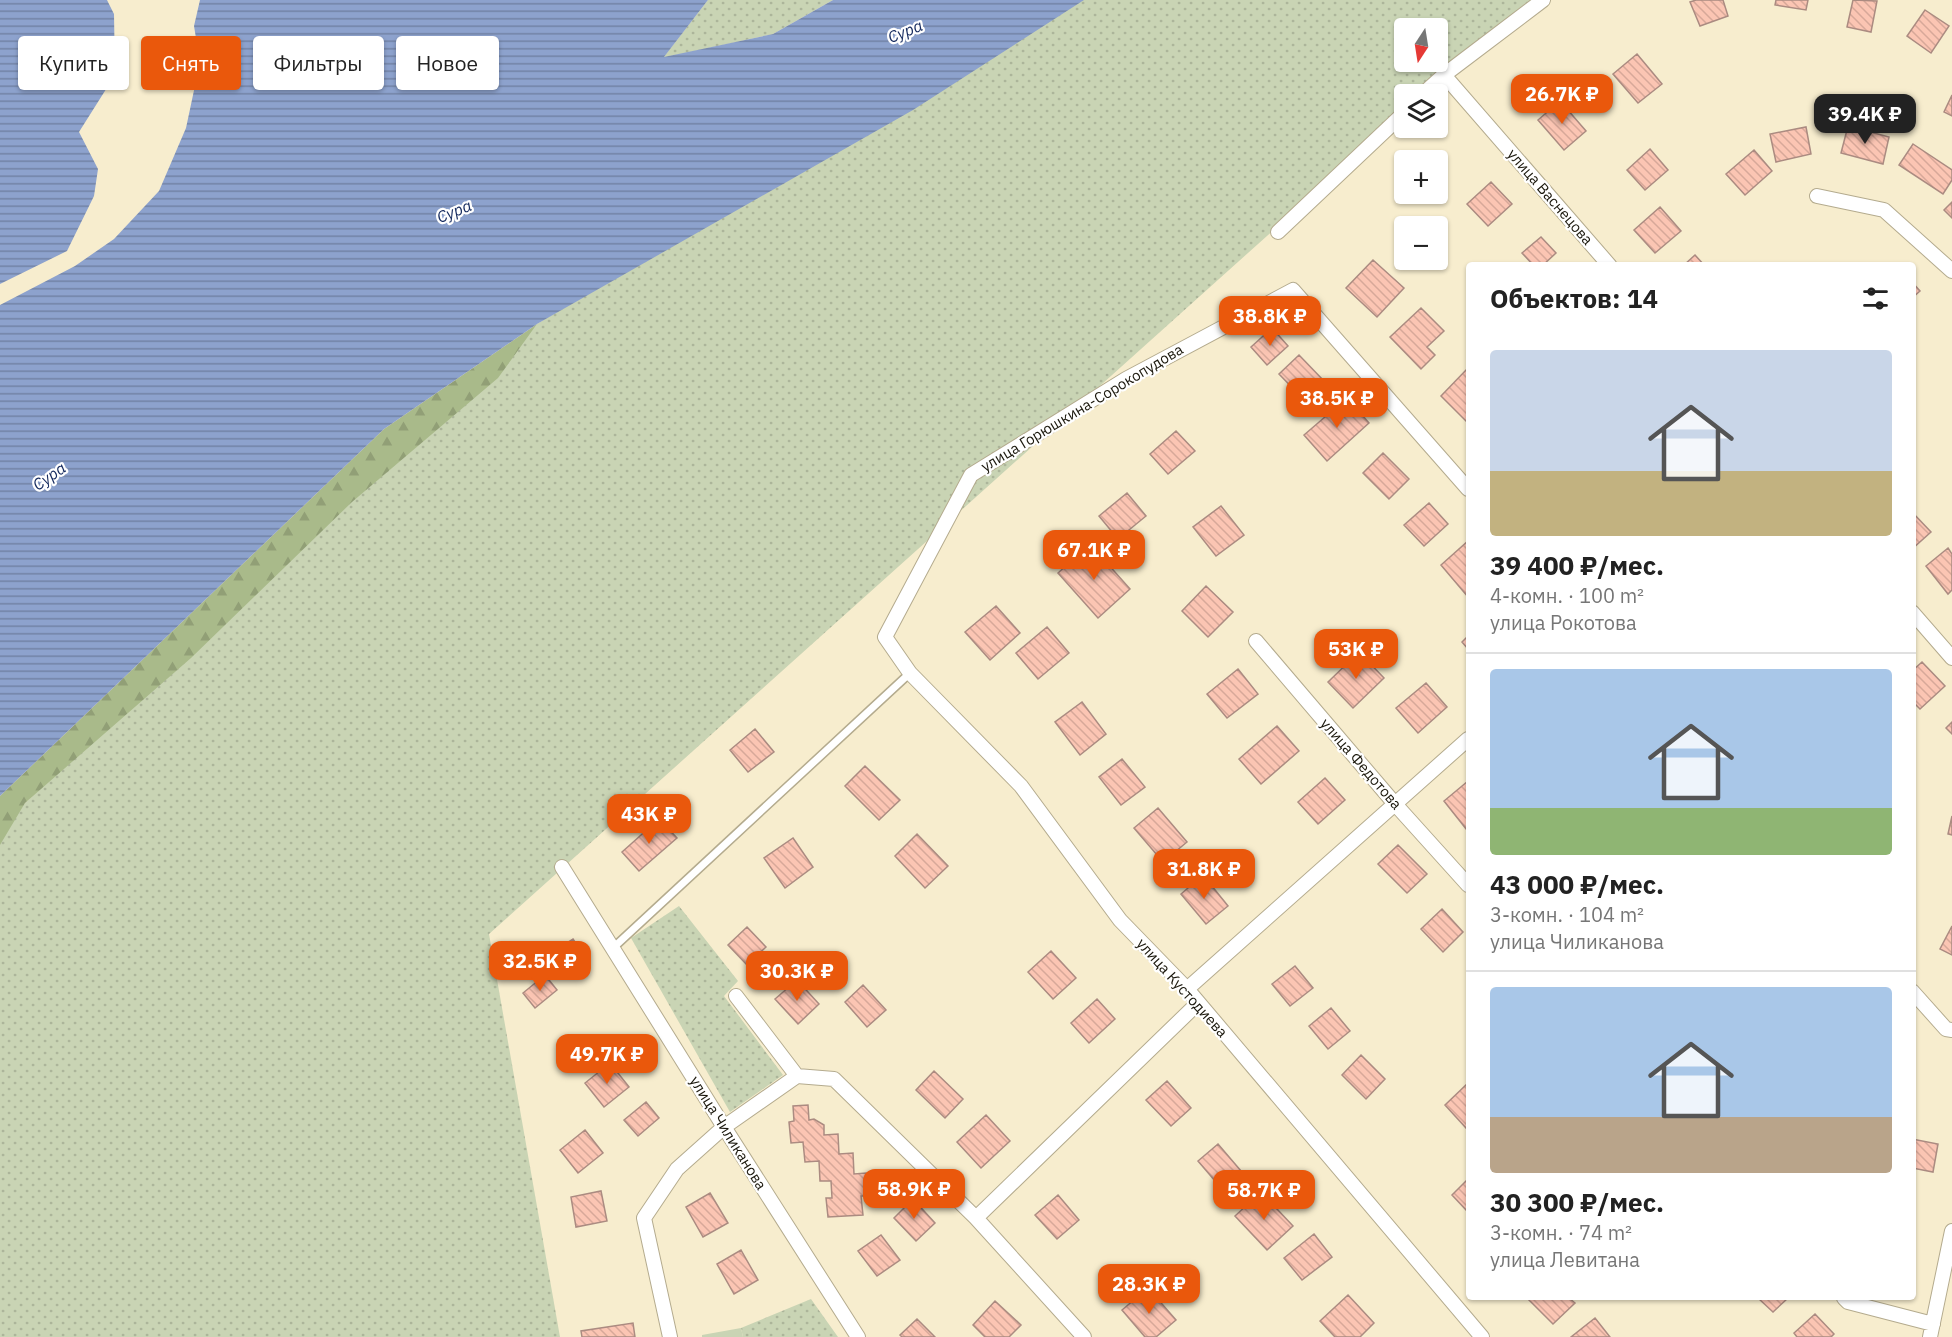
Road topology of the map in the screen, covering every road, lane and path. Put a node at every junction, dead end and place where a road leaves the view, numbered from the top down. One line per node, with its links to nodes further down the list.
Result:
1 (1543, 0): 2 (street)
2 (1444, 75): 3 (street); 7 (street, улица Васнецова)
3 (1434, 84)
4 (1394, 122): 6 (street)
5 (1817, 196): 8 (street)
6 (1278, 232)
7 (1607, 262)
8 (1952, 271)
9 (1466, 487): 11 (street, улица Горюшкина-Сорокопудова)
10 (1916, 617): 13 (street)
11 (885, 637): 14 (street, улица Кустодиева)
12 (1256, 641): 16 (street, улица Федотова)
13 (1952, 658)
14 (910, 673): 19 (lane); 20 (street, улица Кустодиева)
15 (1466, 741): 16 (street)
16 (1395, 804): 18 (street, улица Федотова); 20 (street)
17 (562, 867): 19 (street, улица Чиликанова)
18 (1466, 883)
19 (612, 948): 26 (street, улица Чиликанова)
20 (1187, 989): 23 (street, улица Кустодиева)
21 (1916, 995): 24 (street)
22 (736, 996): 25 (street)
23 (1198, 1002): 27 (street); 34 (street, улица Кустодиева)
24 (1952, 1030)
25 (797, 1076): 26 (street); 27 (street)
26 (724, 1127): 31 (street); 32 (street, улица Чиликанова)
27 (976, 1218): 33 (street)
28 (1952, 1231): 30 (street)
29 (1846, 1300): 30 (street)
30 (1931, 1331)
31 (670, 1337)
32 (858, 1337)
33 (1084, 1337)
34 (1482, 1337)

